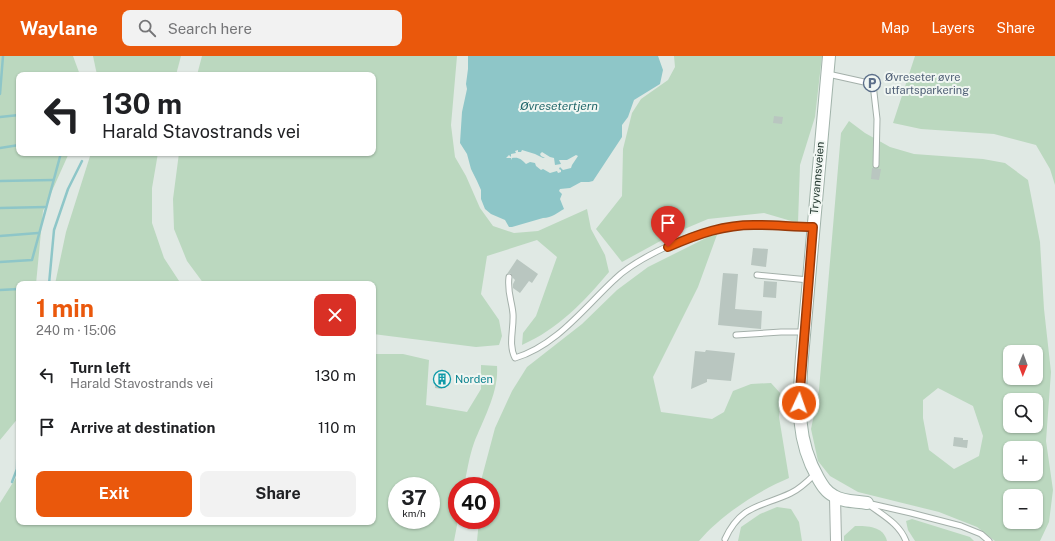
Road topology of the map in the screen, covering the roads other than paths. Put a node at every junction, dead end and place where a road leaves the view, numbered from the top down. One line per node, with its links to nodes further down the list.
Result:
1 (829, 56): 2 (street, Tryvannsveien)
2 (827, 74): 3 (lane); 4 (street, Tryvannsveien)
3 (876, 165)
4 (813, 227): 6 (lane); 7 (street, Tryvannsveien)
5 (757, 275): 7 (lane)
6 (508, 277)
7 (809, 280): 8 (street, Tryvannsveien)
8 (804, 332): 9 (lane); 10 (street, Tryvannsveien)
9 (736, 335)
10 (816, 474): 11 (street, Tryvannsveien); 13 (lane)
11 (835, 497): 12 (street); 14 (street)
12 (867, 503): 15 (lane); 16 (lane)
13 (725, 539)
14 (836, 541)
15 (906, 541)
16 (989, 541)

